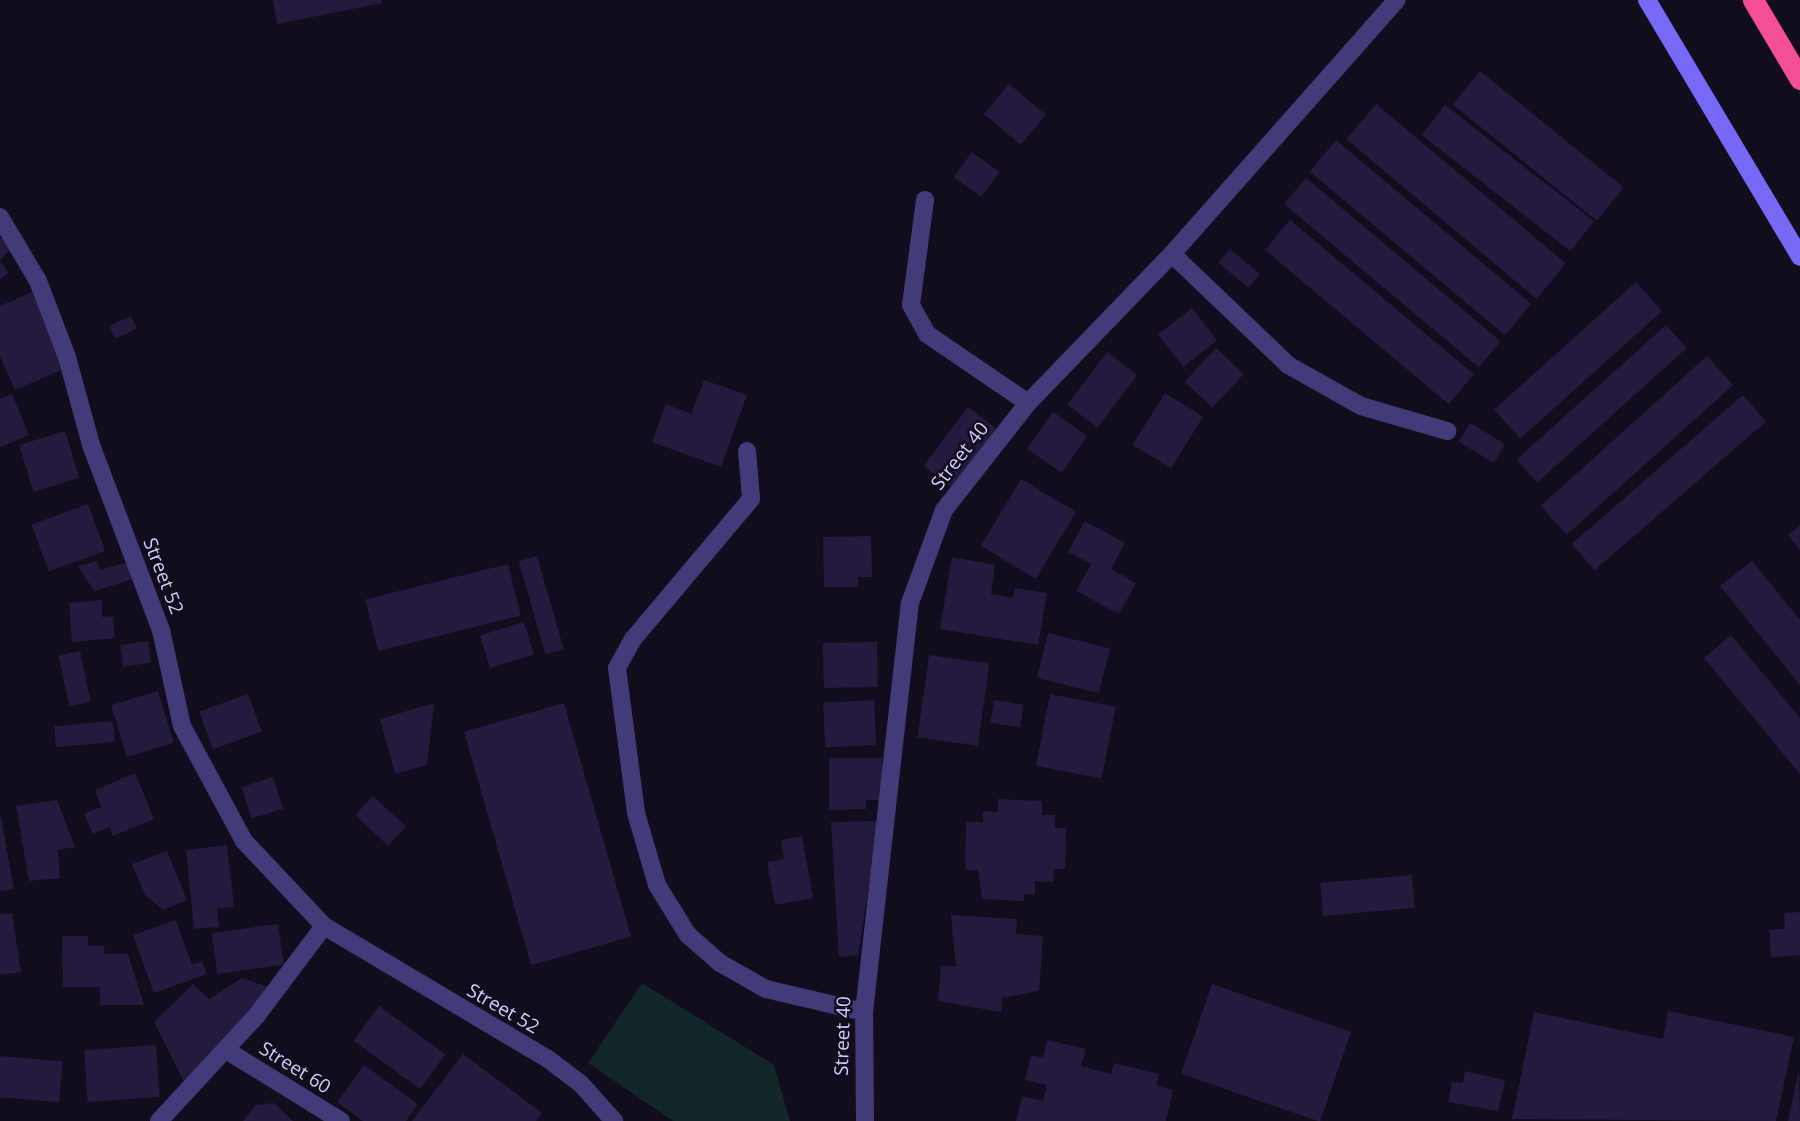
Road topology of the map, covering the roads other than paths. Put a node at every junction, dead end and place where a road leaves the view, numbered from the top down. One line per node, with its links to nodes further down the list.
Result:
1 (1397, 0): 7 (street, Street 40)
2 (1647, 0): 8 (street)
3 (1753, 0): 4 (highway)
4 (1800, 79)
5 (925, 200): 9 (street)
6 (0, 217): 12 (street, Street 52)
7 (1172, 254): 9 (street, Street 40); 10 (street)
8 (1800, 257)
9 (1028, 403): 13 (street, Street 40)
10 (1447, 431)
11 (747, 451): 13 (street)
12 (324, 926): 14 (street); 17 (street, Street 52)
13 (864, 1012): 18 (street, Street 40)
14 (226, 1050): 15 (street); 16 (street, Street 60)
15 (159, 1121)
16 (341, 1121)
17 (614, 1121)
18 (865, 1121)

